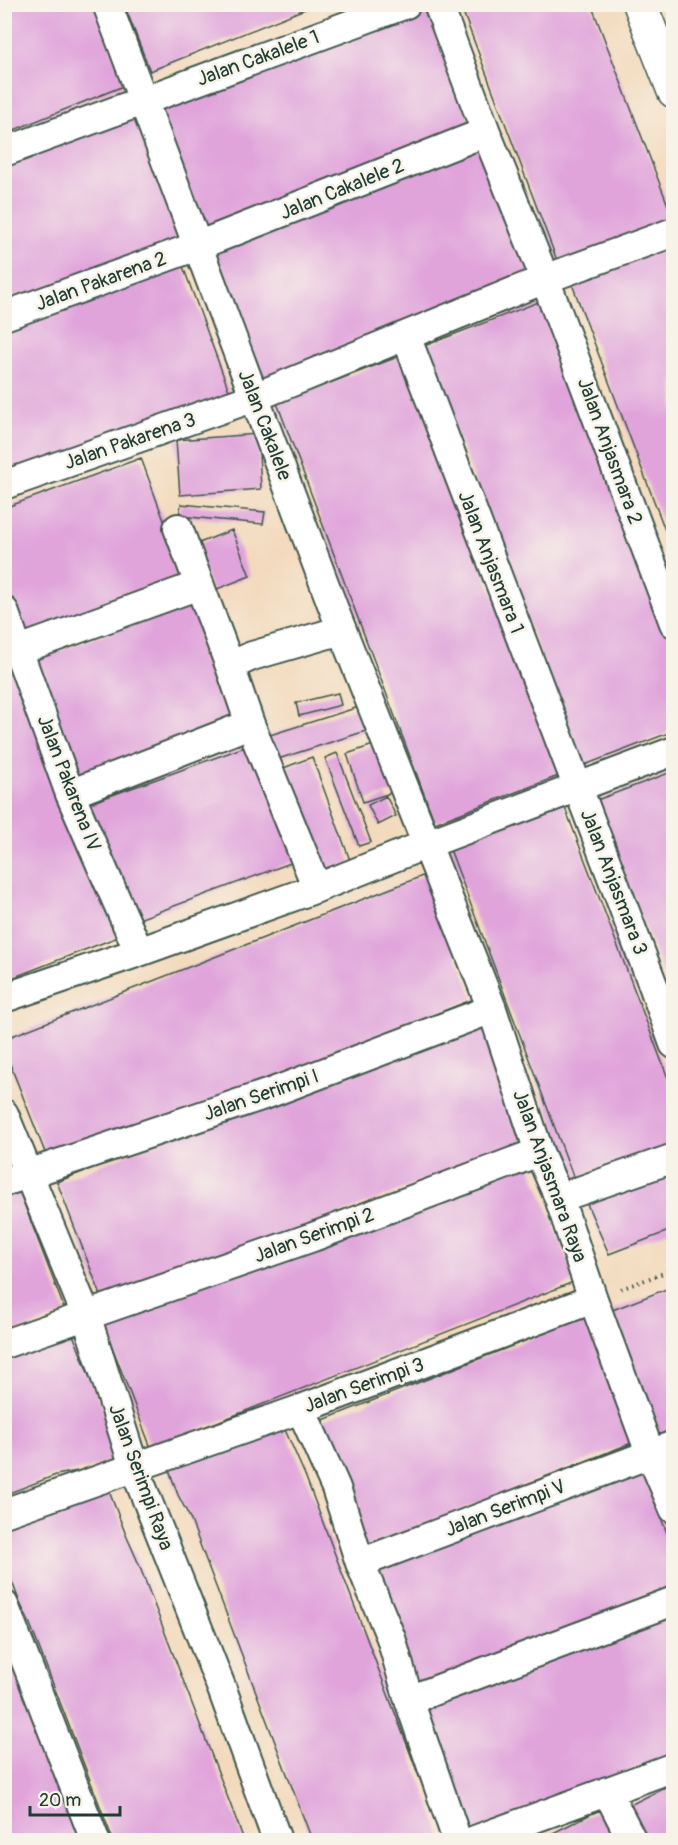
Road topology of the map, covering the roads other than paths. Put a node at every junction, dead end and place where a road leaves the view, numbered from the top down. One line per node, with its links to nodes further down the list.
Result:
1 (107, 4): 6 (street, Jalan Cakalele)
2 (406, 4): 6 (street, Jalan Cakalele 1)
3 (438, 4): 7 (street, Jalan Anjasmara 2)
4 (640, 4): 5 (main road)
5 (674, 91)
6 (143, 100): 8 (street, Jalan Cakalele 1); 10 (street, Jalan Cakalele)
7 (486, 132): 10 (street, Jalan Cakalele 2); 11 (street, Jalan Anjasmara 2)
8 (4, 152)
9 (674, 232): 11 (street, Jalan Pakarena 3)
10 (197, 246): 12 (street, Jalan Pakarena 2); 14 (street, Jalan Cakalele)
11 (545, 279): 13 (street, Jalan Pakarena 3); 19 (street, Jalan Anjasmara 2)
12 (4, 316)
13 (406, 336): 14 (street, Jalan Pakarena 3); 25 (street, Jalan Anjasmara 1)
14 (255, 397): 15 (street, Jalan Pakarena 3); 20 (street, Jalan Cakalele)
15 (4, 485)
16 (178, 528): 17 (street)
17 (199, 585): 21 (street); 22 (street)
18 (4, 611): 21 (street, Jalan Pakarena IV)
19 (674, 623)
20 (342, 630): 22 (street); 27 (street, Jalan Cakalele)
21 (19, 650): 26 (street, Jalan Pakarena IV)
22 (230, 666): 23 (street)
23 (250, 724): 26 (street); 28 (street)
24 (674, 752): 25 (street)
25 (578, 788): 27 (street); 32 (street, Jalan Anjasmara 3)
26 (70, 794): 29 (street, Jalan Pakarena IV)
27 (427, 844): 28 (street); 31 (street, Jalan Anjasmara Raya)
28 (317, 888): 29 (street)
29 (139, 952): 30 (street)
30 (4, 998)
31 (492, 1008): 34 (street, Jalan Anjasmara Raya); 36 (street, Jalan Serimpi I)
32 (674, 1044)
33 (4, 1114): 36 (street, Jalan Serimpi Raya)
34 (539, 1152): 37 (street, Jalan Anjasmara Raya); 39 (street, Jalan Serimpi 2)
35 (674, 1158): 37 (street)
36 (16, 1178): 39 (street, Jalan Serimpi Raya)
37 (559, 1198): 38 (street, Jalan Anjasmara Raya)
38 (593, 1299): 41 (street, Jalan Serimpi 3); 42 (street, Jalan Anjasmara Raya)
39 (87, 1315): 40 (street, Jalan Serimpi 2); 43 (street, Jalan Serimpi Raya)
40 (4, 1344)
41 (301, 1409): 43 (street, Jalan Serimpi 3); 46 (street)
42 (662, 1449): 44 (street, Jalan Anjasmara Raya); 46 (street, Jalan Serimpi V)
43 (134, 1467): 45 (street, Jalan Serimpi 3); 53 (street, Jalan Serimpi Raya)
44 (674, 1509)
45 (4, 1513)
46 (360, 1563): 49 (street)
47 (674, 1601): 49 (street)
48 (4, 1605): 52 (street)
49 (409, 1700): 54 (street)
50 (674, 1767): 51 (street)
51 (607, 1791): 55 (street); 56 (street)
52 (95, 1840)
53 (277, 1840)
54 (457, 1840)
55 (475, 1840)
56 (632, 1840)

